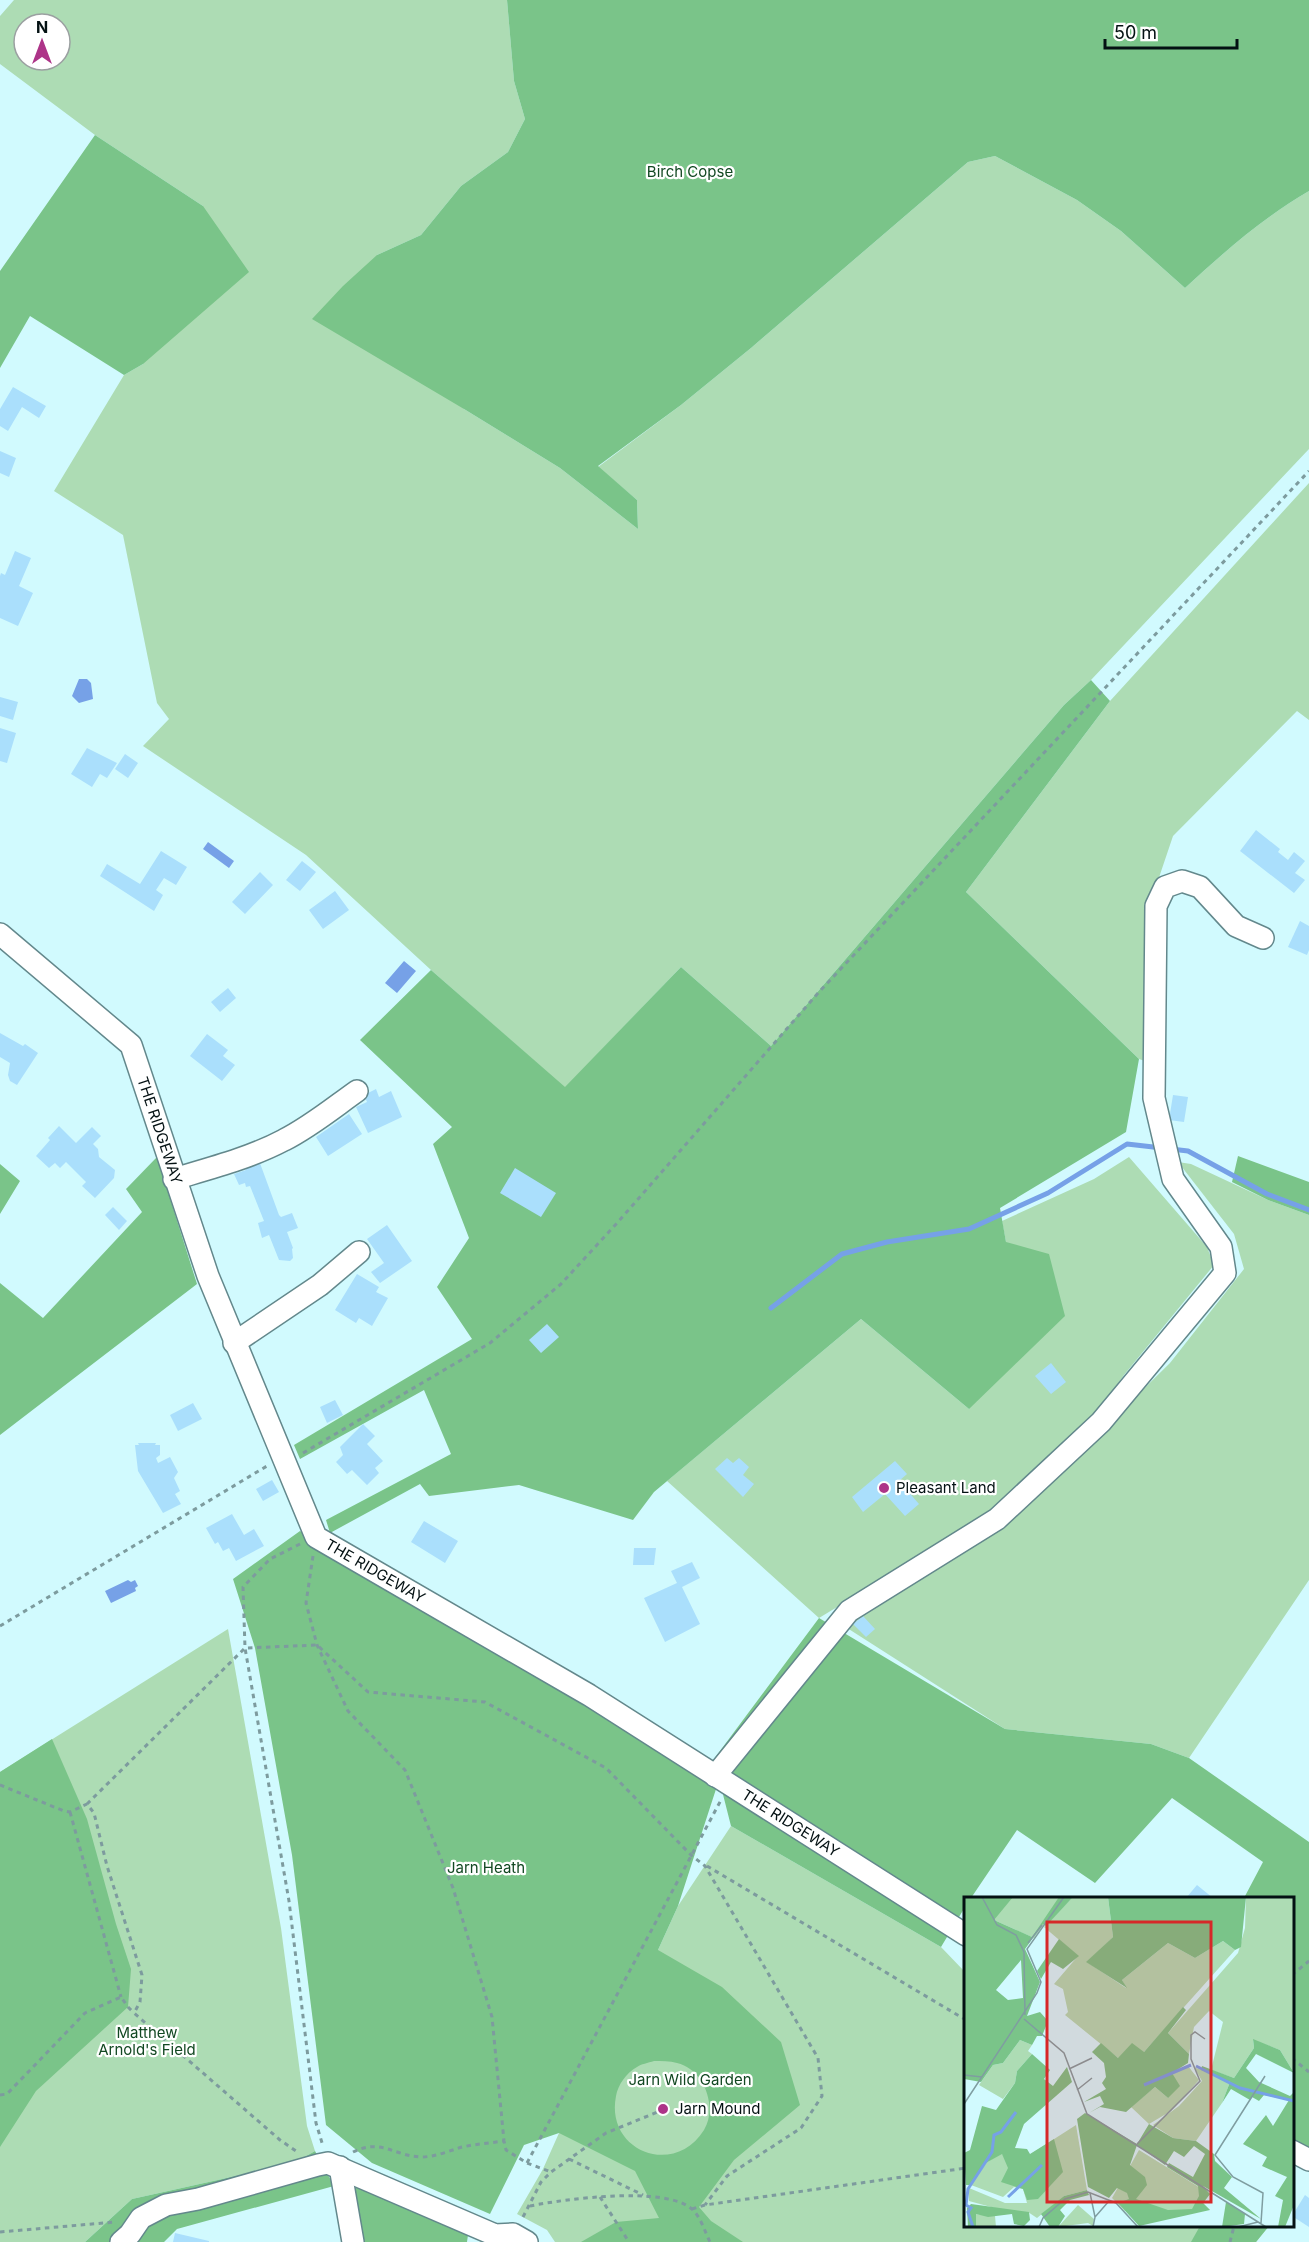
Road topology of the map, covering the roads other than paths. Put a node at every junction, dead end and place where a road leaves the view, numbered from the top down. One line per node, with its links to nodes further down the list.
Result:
1 (0, 934): 4 (street, THE RIDGEWAY)
2 (1263, 938): 7 (street)
3 (357, 1091): 4 (street)
4 (174, 1179): 6 (street, THE RIDGEWAY)
5 (359, 1252): 6 (street)
6 (234, 1343): 7 (street, THE RIDGEWAY)
7 (722, 1780): 8 (street, THE RIDGEWAY)
8 (964, 1934)
9 (1294, 2152): 10 (street)
10 (1309, 2160)
11 (329, 2165): 12 (street); 13 (street); 14 (street)
12 (506, 2238)
13 (121, 2242)
14 (353, 2242)

